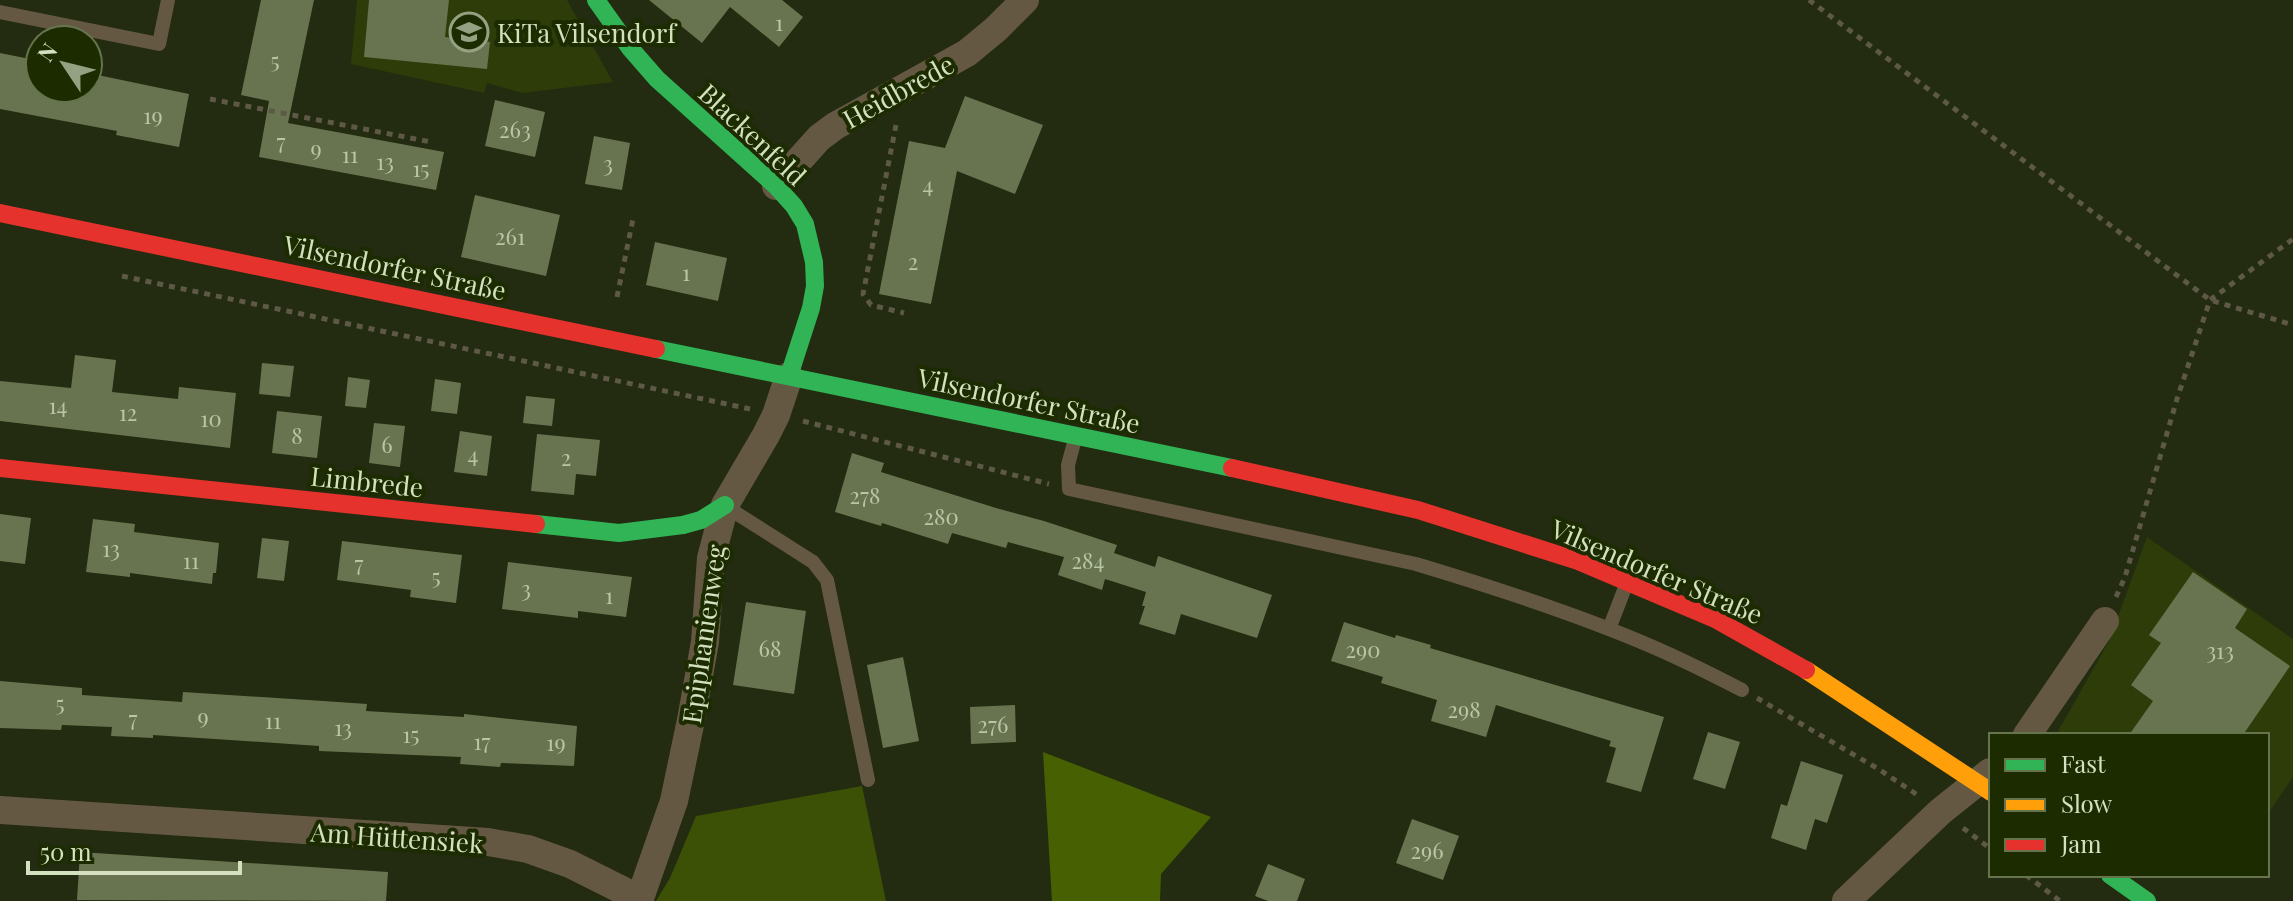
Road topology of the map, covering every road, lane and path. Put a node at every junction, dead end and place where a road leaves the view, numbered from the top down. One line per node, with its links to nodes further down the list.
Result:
1 (168, 0): 5 (lane)
2 (596, 0): 9 (main road, Blackenfeld)
3 (1025, 0): 6 (street, Heidbrede)
4 (1809, 0): 15 (path)
5 (0, 12)
6 (903, 89): 9 (street, Heidbrede); 16 (path)
7 (210, 99): 8 (path)
8 (431, 142)
9 (776, 186): 18 (main road, Blackenfeld)
10 (0, 213): 18 (main road, Vilsendorfer Straße)
11 (633, 219): 14 (path)
12 (2293, 239): 15 (path)
13 (119, 275): 19 (path)
14 (617, 297)
15 (2210, 300): 17 (path); 25 (path)
16 (904, 313)
17 (2293, 325)
18 (789, 376): 19 (street, Epiphanienweg); 20 (main road, Vilsendorfer Straße)
19 (776, 415): 22 (path); 23 (street, Epiphanienweg)
20 (1075, 435): 22 (lane); 24 (main road, Vilsendorfer Straße)
21 (0, 468): 23 (main road, Limbrede)
22 (1069, 489): 26 (lane)
23 (725, 505): 29 (lane); 35 (street, Epiphanienweg)
24 (1627, 581): 26 (lane); 30 (main road, Vilsendorfer Straße)
25 (2105, 621): 28 (street)
26 (1609, 629): 27 (lane)
27 (1742, 690): 32 (path)
28 (2028, 733)
29 (868, 780)
30 (1987, 782): 32 (street)
31 (0, 810): 35 (street, Am Hüttensiek)
32 (1941, 811): 36 (street)
33 (2029, 877): 37 (path)
34 (2113, 877): 38 (main road)
35 (640, 900)
36 (1846, 901)
37 (2060, 901)
38 (2147, 901)

